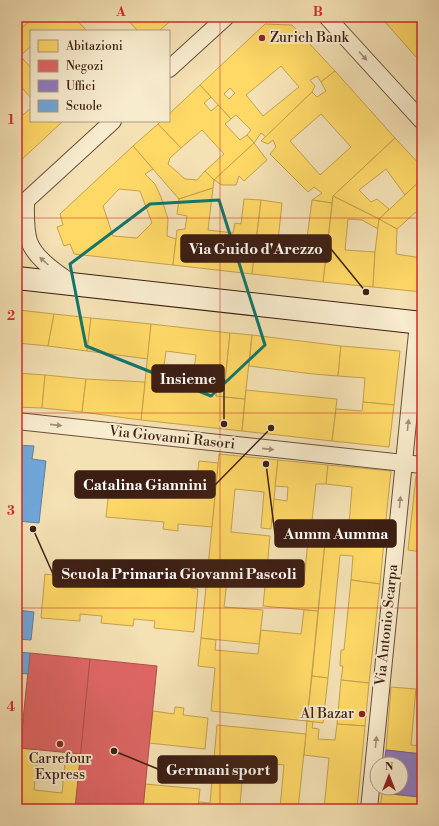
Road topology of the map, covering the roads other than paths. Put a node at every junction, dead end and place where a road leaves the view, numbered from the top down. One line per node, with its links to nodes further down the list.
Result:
1 (226, 17): 3 (street)
2 (327, 17): 4 (street, one-way to 4)
3 (170, 68)
4 (422, 121)
5 (112, 122): 6 (street)
6 (22, 205): 8 (street, one-way to 6)
7 (17, 278): 8 (main road)
8 (74, 285): 9 (main road)
9 (420, 323): 11 (street, Via Antonio Scarpa, one-way to 9)
10 (17, 421): 11 (street, Via Giovanni Rasori, one-way to 11)
11 (404, 464): 12 (street, Via Giovanni Rasori); 13 (street, Via Antonio Scarpa, one-way to 11)
12 (422, 466)
13 (369, 809)

